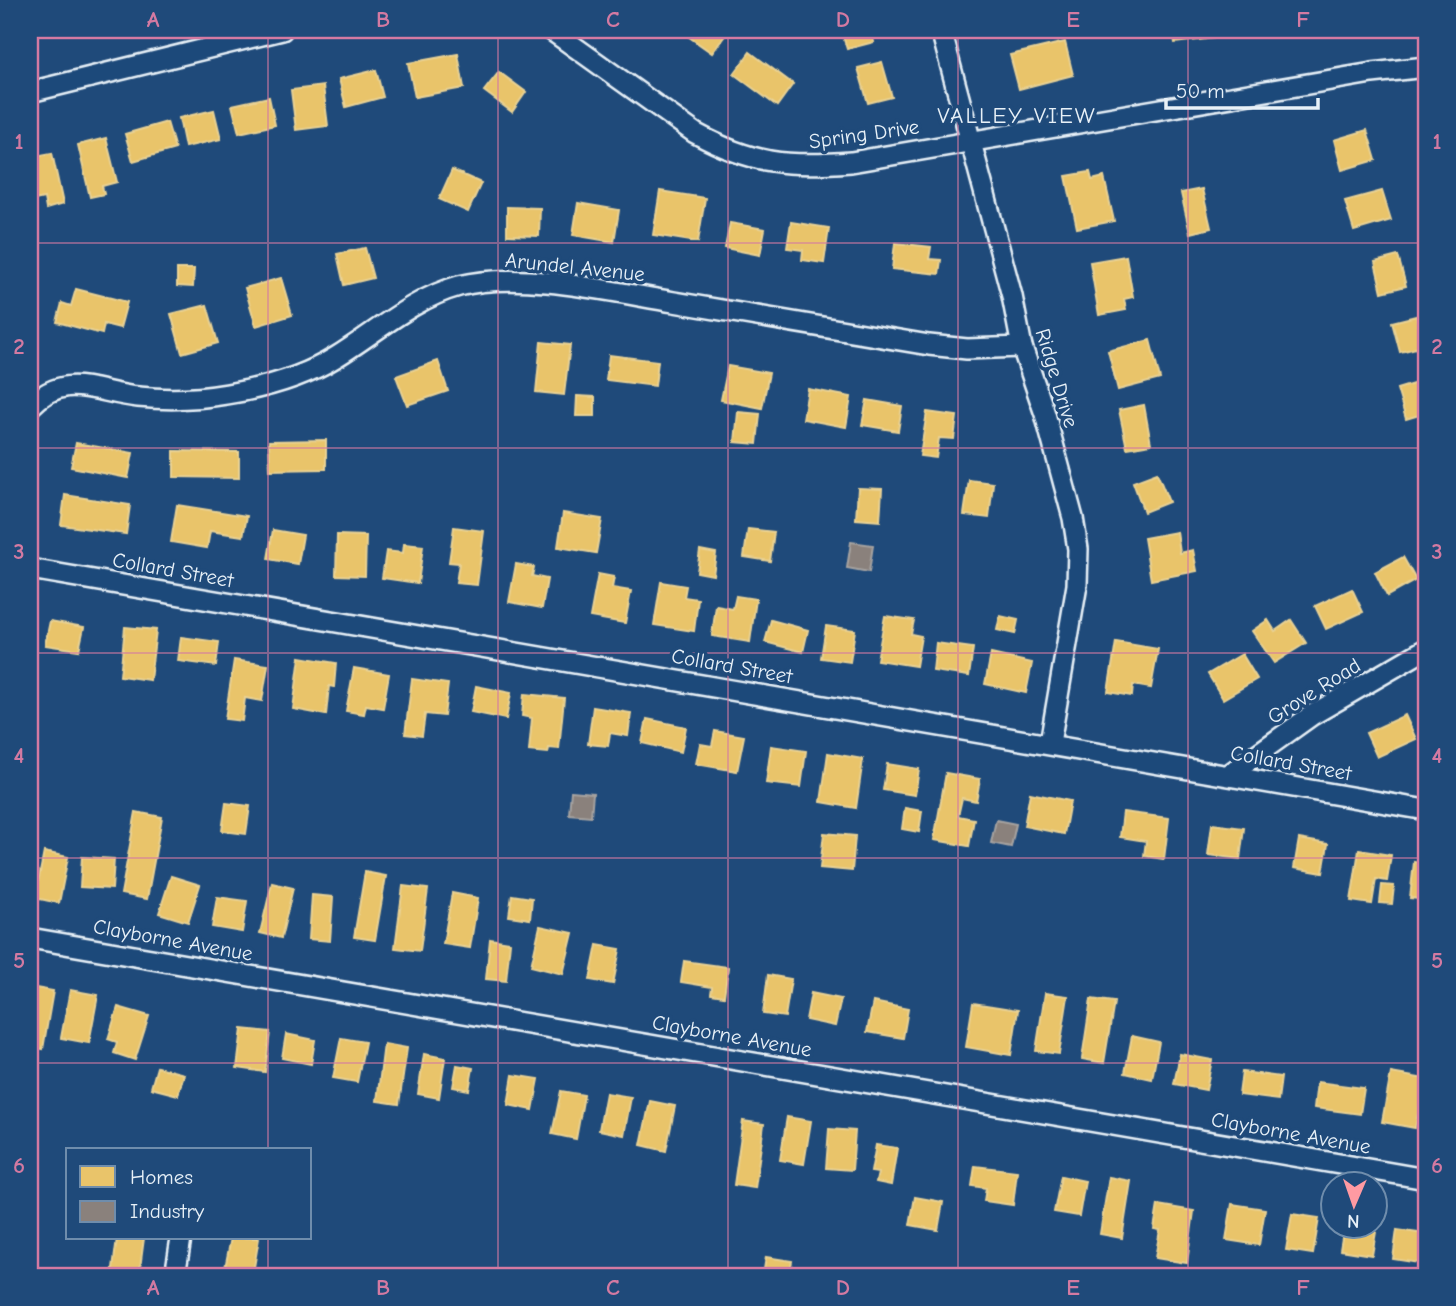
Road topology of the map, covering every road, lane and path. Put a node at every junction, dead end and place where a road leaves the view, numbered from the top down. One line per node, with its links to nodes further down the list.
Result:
1 (551, 30): 6 (street, Spring Drive)
2 (940, 30): 6 (street, Ridge Drive)
3 (269, 31): 5 (street)
4 (1425, 73): 6 (street, Spring Drive)
5 (30, 92)
6 (971, 141): 7 (street, Ridge Drive)
7 (1022, 347): 8 (street, Arundel Avenue); 11 (street, Ridge Drive)
8 (30, 407)
9 (30, 569): 11 (street, Collard Street)
10 (1426, 649): 12 (street, Grove Road)
11 (1050, 743): 12 (street, Collard Street)
12 (1228, 775): 13 (street, Collard Street)
13 (1426, 810)
14 (30, 938): 15 (street, Clayborne Avenue)
15 (1426, 1179)
16 (181, 1240): 17 (street)
17 (175, 1276)

